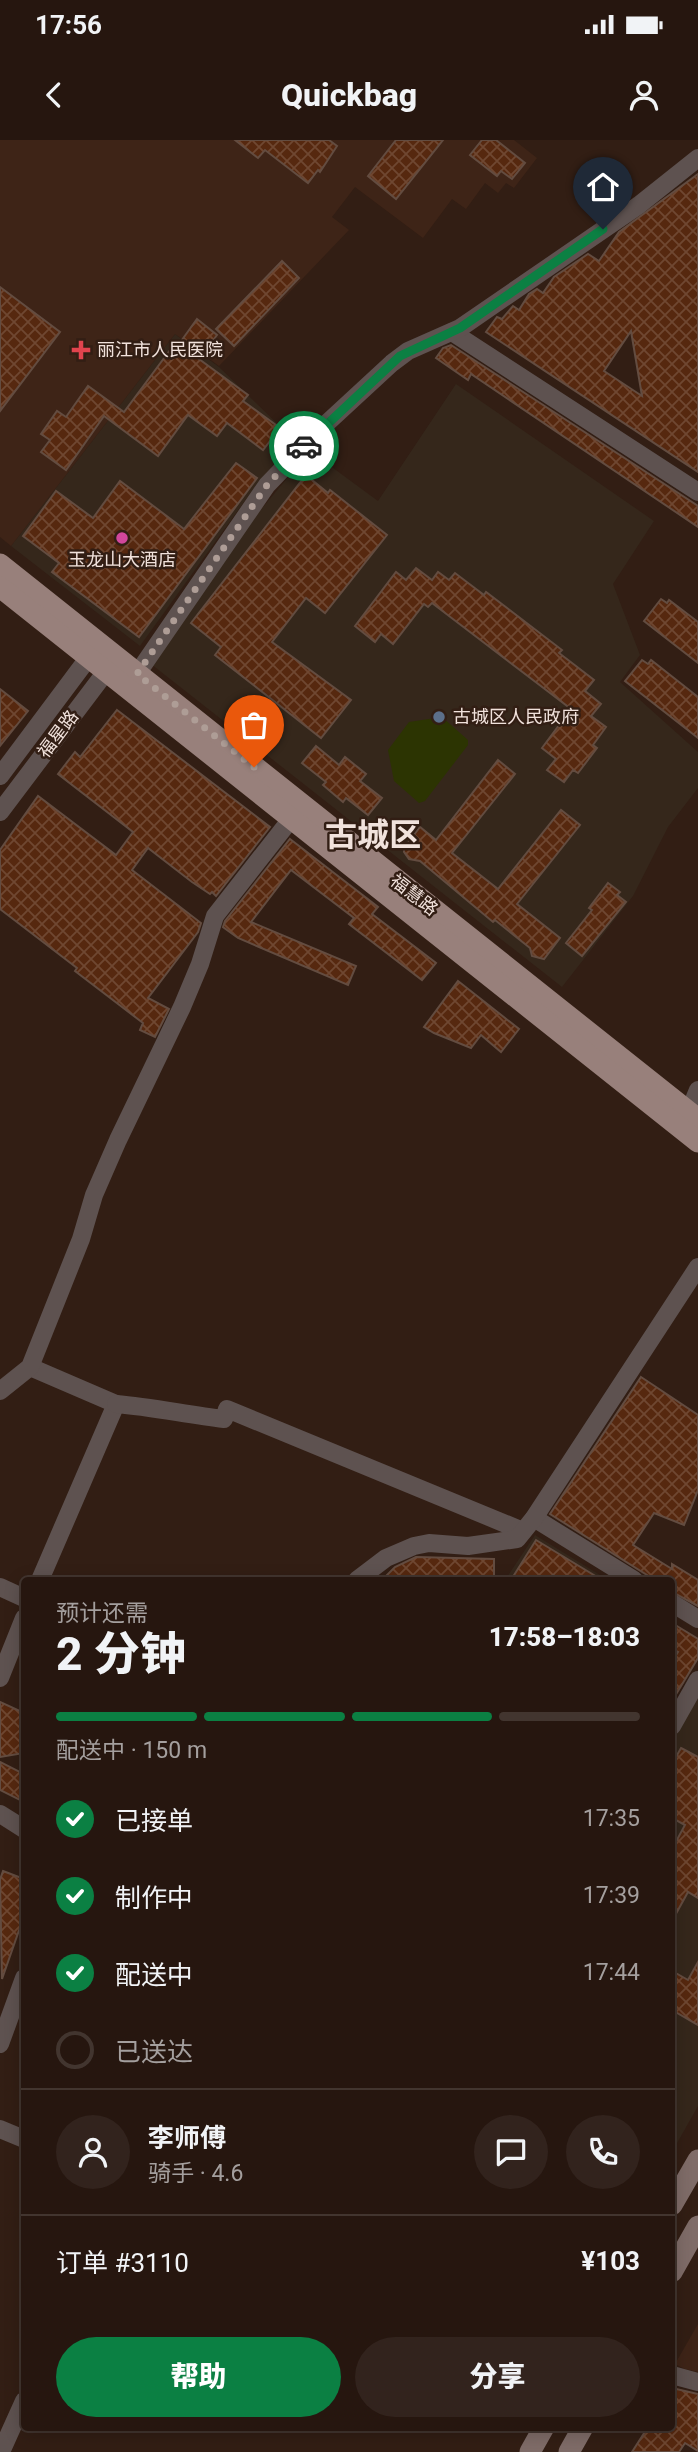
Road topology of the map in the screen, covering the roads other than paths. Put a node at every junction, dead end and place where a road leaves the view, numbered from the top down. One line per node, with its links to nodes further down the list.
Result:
1 (698, 158): 2 (street)
2 (452, 332): 3 (street); 7 (street)
3 (698, 492)
4 (0, 564): 6 (main road, 福慧路)
5 (0, 587): 6 (main road, 福慧路)
6 (103, 658): 7 (main road, 福慧路); 8 (street, 福星路); 9 (street, 福星路); 10 (main road, 福慧路)
7 (137, 674): 12 (main road, 福慧路)
8 (0, 776)
9 (0, 812)
10 (291, 819): 13 (main road, 福慧路); 15 (street)
11 (698, 1090): 12 (street)
12 (693, 1115)
13 (698, 1142)
14 (698, 1267): 18 (street)
15 (30, 1367): 16 (street); 17 (street)
16 (0, 1391)
17 (117, 1404): 18 (street); 19 (street)
18 (528, 1524): 20 (street); 21 (street)
19 (41, 1577)
20 (361, 1577)
21 (628, 1577)
22 (0, 1587): 23 (street)
23 (21, 1597)
24 (675, 1606): 25 (street)
25 (698, 1619)
26 (21, 1626): 27 (street)
27 (0, 1678)
28 (698, 1681): 29 (street)
29 (675, 1721)
30 (0, 1814): 31 (street)
31 (21, 1827)
32 (21, 1986): 33 (street)
33 (0, 2044)
34 (0, 2130): 35 (street)
35 (21, 2138)
36 (698, 2160): 37 (main road)
37 (675, 2199)
38 (698, 2226): 39 (main road)
39 (675, 2267)
40 (675, 2376): 41 (street)
41 (698, 2382)
42 (21, 2408): 45 (street)
43 (542, 2431): 46 (main road)
44 (581, 2431): 47 (main road)
45 (1, 2452)
46 (530, 2452)
47 (569, 2452)

